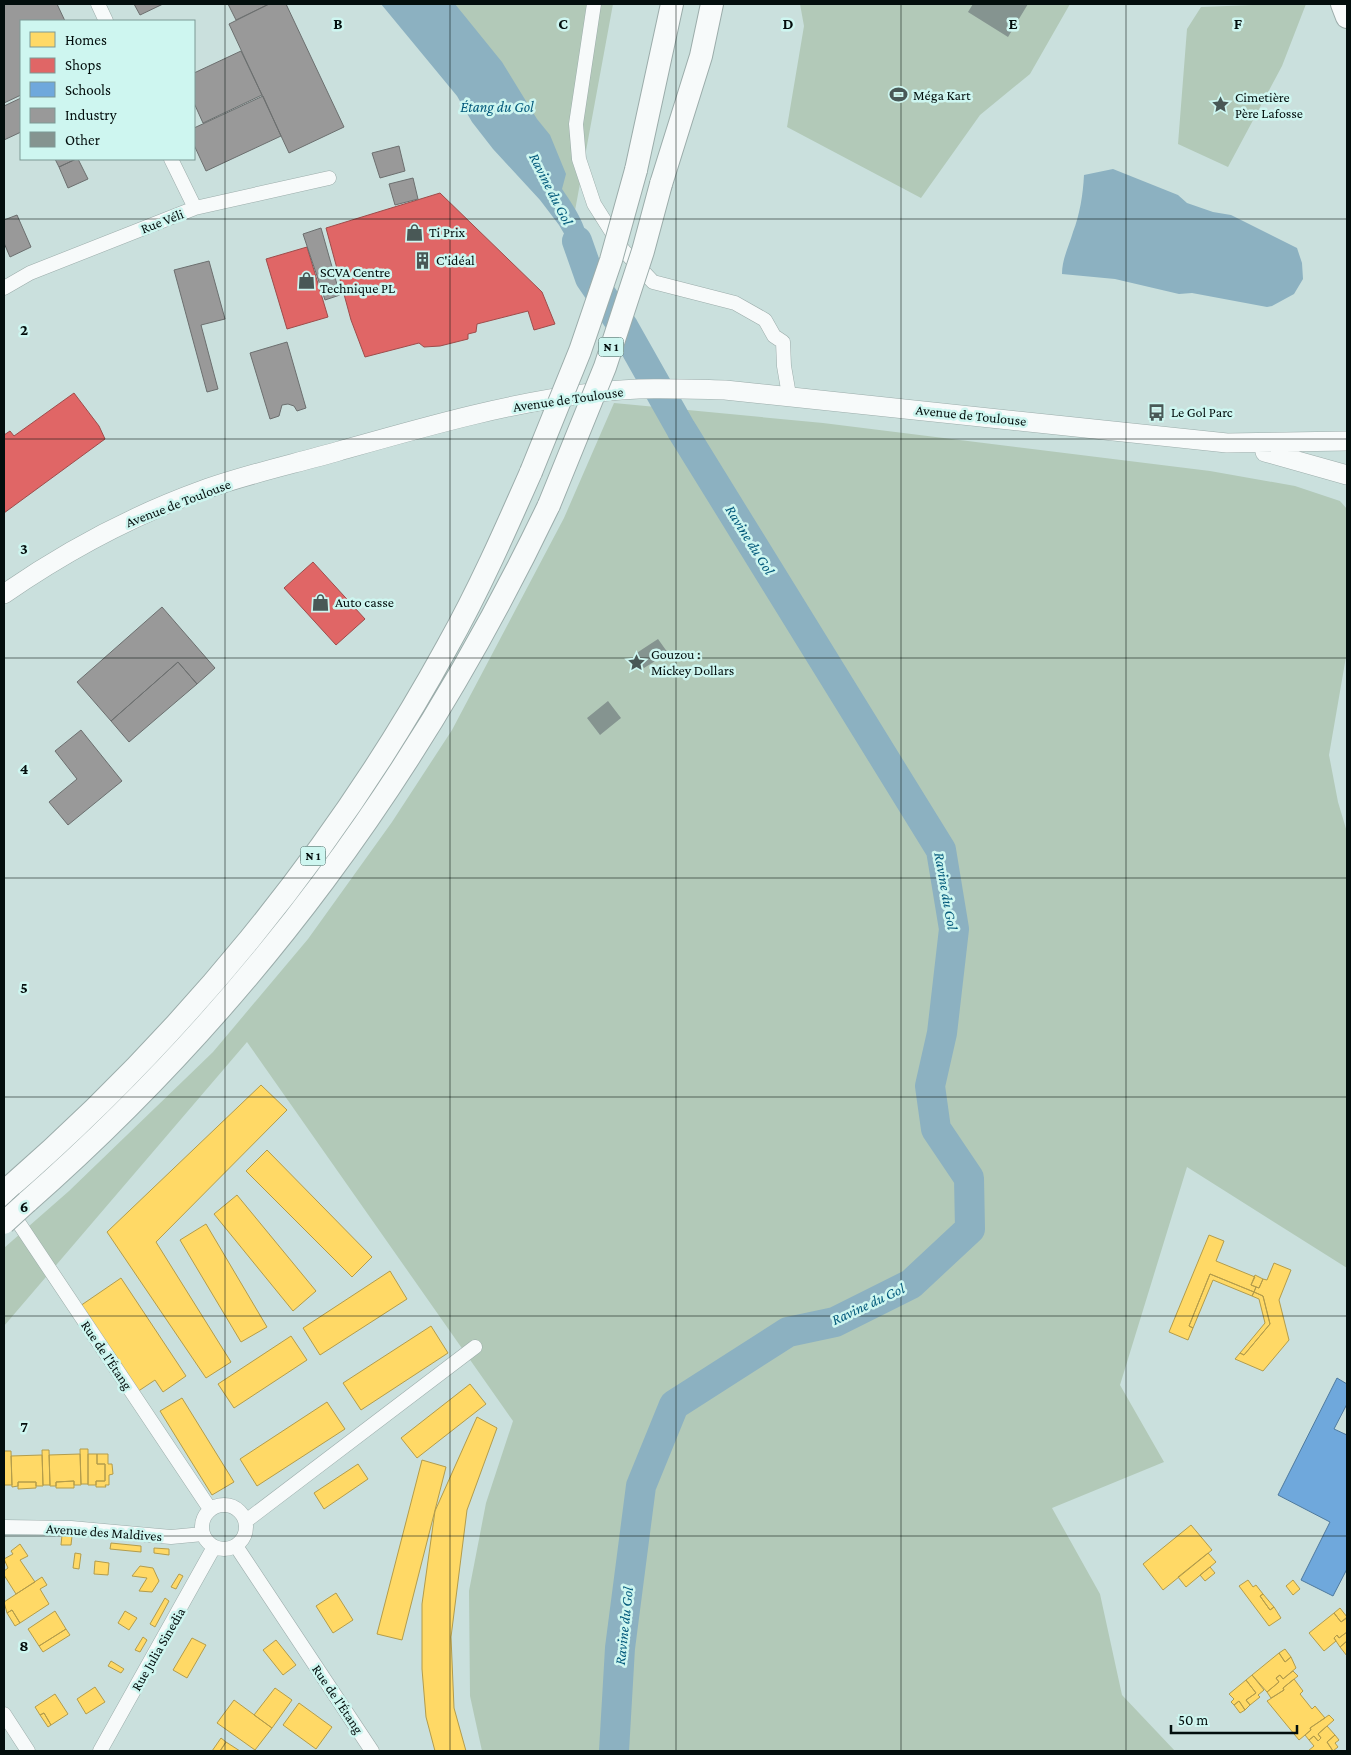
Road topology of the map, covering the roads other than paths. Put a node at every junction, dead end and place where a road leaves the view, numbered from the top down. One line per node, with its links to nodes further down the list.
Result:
1 (98, 4): 8 (street)
2 (594, 4): 14 (street)
3 (672, 4): 19 (highway, N 1, bridge)
4 (697, 4): 11 (highway, N 1)
5 (712, 4): 11 (highway)
6 (1342, 4): 7 (highway)
7 (1347, 17)
8 (106, 20)
9 (172, 160): 12 (street)
10 (329, 178): 12 (street, Rue Véli)
11 (661, 184): 20 (highway, N 1, bridge)
12 (195, 208): 13 (street, Rue Véli)
13 (4, 288)
14 (789, 396): 16 (main road, Avenue de Toulouse); 18 (main road, Avenue de Toulouse)
15 (1347, 441): 16 (main road, Avenue de Toulouse)
16 (1227, 443): 17 (main road, Avenue de Toulouse)
17 (1347, 474)
18 (4, 594)
19 (7, 1192): 22 (street, Rue de l'Étang)
20 (4, 1223)
21 (474, 1347): 23 (street)
22 (210, 1509): 23 (street); 25 (street)
23 (246, 1521): 26 (street)
24 (4, 1528): 25 (street, Avenue des Maldives)
25 (203, 1534): 27 (street)
26 (236, 1546): 27 (street); 31 (street, Rue de l'Étang)
27 (214, 1547): 30 (street, Rue Julia Sinedia)
28 (4, 1714): 29 (street)
29 (28, 1751)
30 (100, 1751)
31 (372, 1751)

